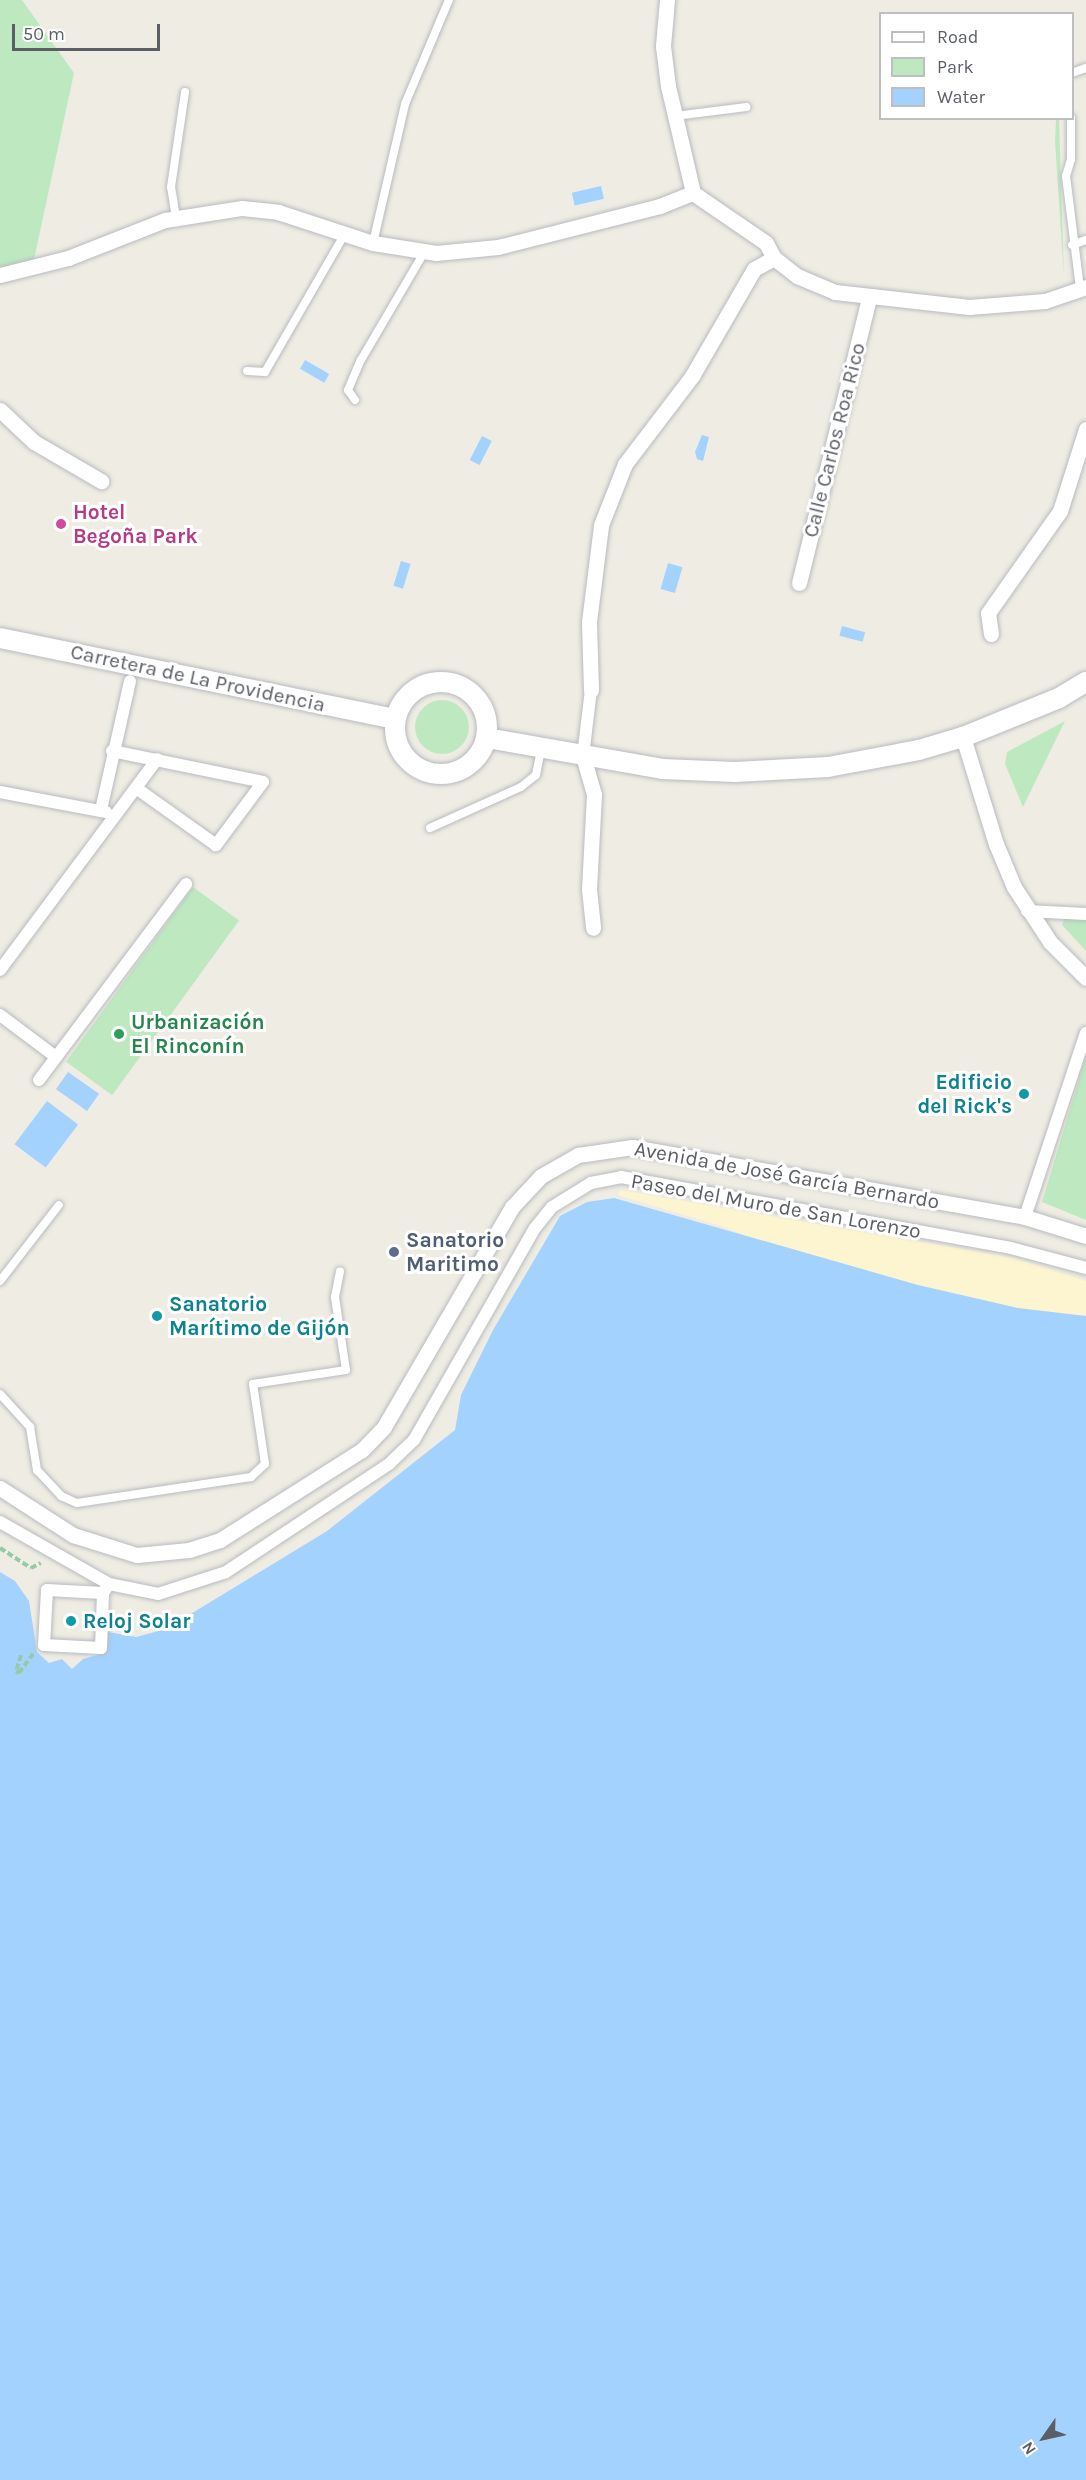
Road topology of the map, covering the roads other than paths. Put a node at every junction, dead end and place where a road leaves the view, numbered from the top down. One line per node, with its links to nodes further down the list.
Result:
1 (449, 0): 11 (lane)
2 (667, 0): 5 (street)
3 (185, 92): 8 (lane)
4 (746, 107): 5 (lane)
5 (675, 116): 7 (street)
6 (1071, 120): 12 (lane)
7 (693, 193): 13 (street); 14 (street)
8 (176, 218): 9 (street); 15 (street)
9 (344, 236): 11 (street); 18 (lane)
10 (1086, 240): 12 (lane)
11 (373, 243): 13 (street)
12 (1072, 245): 16 (lane)
13 (425, 251): 19 (lane)
14 (774, 258): 17 (street); 28 (street)
15 (0, 276)
16 (1083, 288): 17 (street)
17 (869, 297): 23 (street, Calle Carlos Roa Rico)
18 (247, 371)
19 (355, 400)
20 (0, 410): 22 (street)
21 (1086, 429): 24 (street)
22 (100, 481)
23 (800, 583)
24 (991, 634)
25 (0, 638): 29 (street, Carretera de La Providencia)
26 (130, 681): 33 (street)
27 (1086, 682): 30 (street)
28 (591, 690): 34 (street)
29 (395, 719): 31 (street); 31 (street)
30 (963, 737): 34 (street); 42 (street)
31 (487, 738): 32 (street)
32 (541, 748): 34 (street); 40 (lane)
33 (112, 751): 35 (street); 38 (street)
34 (583, 756): 44 (street)
35 (157, 759): 36 (street); 36 (street)
36 (136, 788): 39 (street)
37 (0, 792): 38 (street)
38 (101, 810): 39 (street)
39 (116, 814): 45 (street)
40 (430, 828)
41 (186, 884): 49 (street)
42 (1028, 911): 43 (street); 46 (street)
43 (1086, 914)
44 (593, 928)
45 (0, 970)
46 (1086, 978)
47 (0, 1016): 49 (street)
48 (1086, 1033): 52 (street)
49 (56, 1056): 50 (street)
50 (39, 1080)
51 (59, 1205): 56 (lane)
52 (1024, 1216): 53 (street, Avenida de José García Bernardo); 58 (street, Avenida de José García Bernardo)
53 (1086, 1236)
54 (1086, 1268): 60 (street, Paseo del Muro de San Lorenzo)
55 (340, 1271): 57 (lane)
56 (0, 1281)
57 (0, 1394)
58 (0, 1488)
59 (0, 1522): 60 (street, Paseo del Muro de San Lorenzo)
60 (106, 1588): 60 (street, Paseo del Muro de San Lorenzo)

